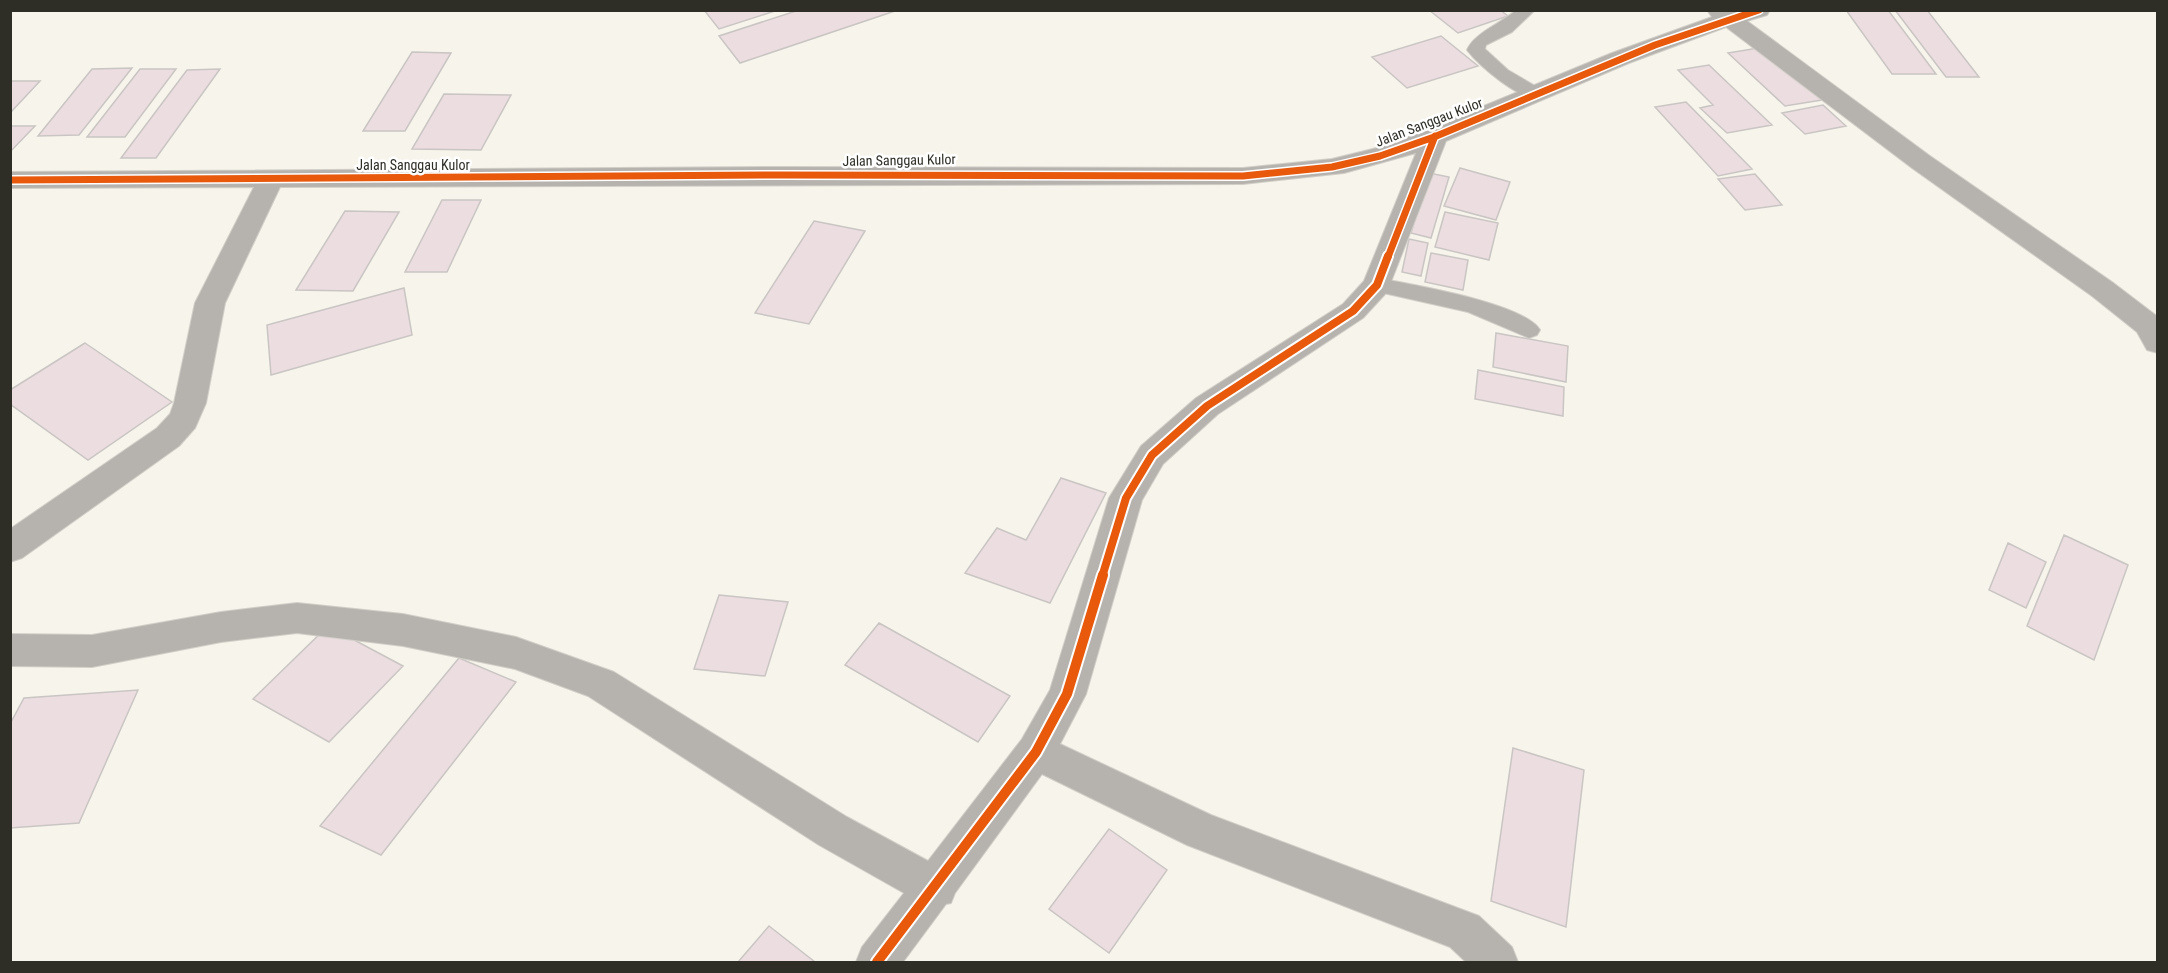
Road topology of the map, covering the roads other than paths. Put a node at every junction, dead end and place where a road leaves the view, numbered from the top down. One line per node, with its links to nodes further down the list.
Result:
1 (1527, 10): 4 (lane)
2 (1759, 10): 3 (street, Jalan Sanggau Kulor)
3 (1724, 14): 4 (street, Jalan Sanggau Kulor); 10 (street)
4 (1536, 94): 5 (street, Jalan Sanggau Kulor)
5 (1435, 136): 6 (street, Jalan Sanggau Kulor); 8 (street)
6 (271, 179): 7 (street, Jalan Sanggau Kulor); 11 (street)
7 (10, 180)
8 (1377, 285): 9 (lane); 13 (street)
9 (1529, 330)
10 (2157, 342)
11 (10, 548)
12 (10, 650): 14 (street)
13 (1036, 752): 14 (street); 16 (street)
14 (936, 888): 15 (street)
15 (877, 963)
16 (1497, 963)

